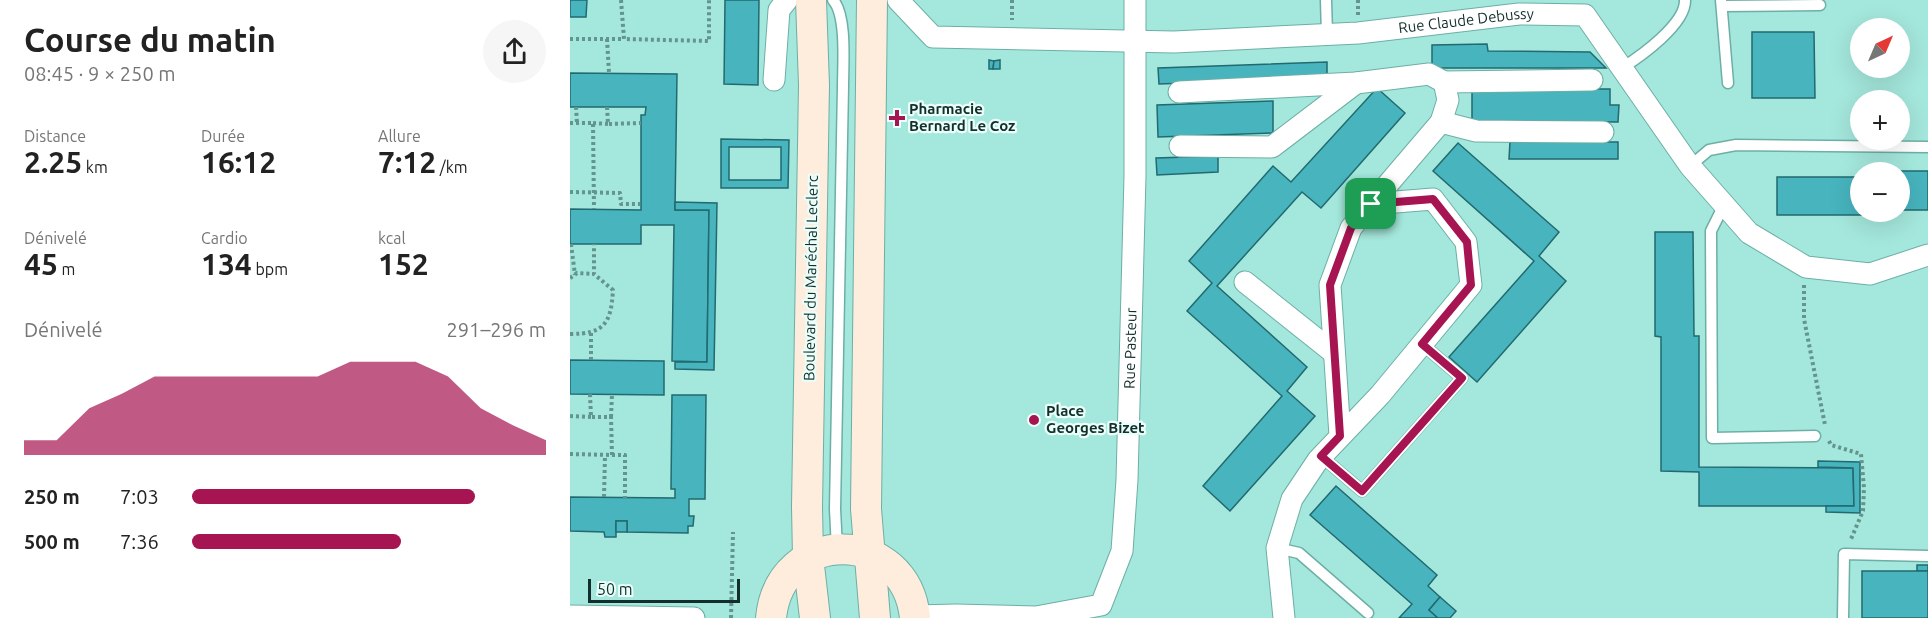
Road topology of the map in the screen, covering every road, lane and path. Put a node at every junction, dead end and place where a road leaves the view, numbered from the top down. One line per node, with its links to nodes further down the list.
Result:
1 (621, 0): 16 (path)
2 (709, 0): 16 (path)
3 (787, 0): 20 (street)
4 (811, 0): 75 (main road, Boulevard du Maréchal Leclerc)
5 (833, 0): 71 (lane)
6 (872, 0): 72 (main road)
7 (898, 0): 17 (street, Rue Claude Debussy)
8 (1135, 0): 17 (street, Rue Pasteur)
9 (1326, 0): 13 (lane)
10 (1685, 0): 18 (lane)
11 (1722, 3): 12 (lane); 24 (lane)
12 (1820, 4)
13 (1327, 35): 17 (street, Rue Claude Debussy); 18 (street, Rue Claude Debussy)
14 (570, 39): 15 (path)
15 (607, 39): 16 (path); 19 (path)
16 (624, 39)
17 (1135, 42): 76 (street, Rue Pasteur)
18 (1622, 68): 37 (street, Rue Claude Debussy)
19 (609, 73)
20 (774, 80)
21 (1592, 80): 23 (street)
22 (1356, 82): 23 (street); 25 (street); 35 (street)
23 (1444, 82): 28 (street)
24 (1728, 83)
25 (1179, 92)
26 (576, 107): 30 (path)
27 (607, 107): 33 (path)
28 (1441, 122): 34 (street); 41 (street)
29 (570, 123): 30 (path)
30 (576, 123): 31 (path)
31 (593, 123): 33 (path); 39 (path)
32 (641, 123): 33 (path)
33 (608, 124)
34 (1603, 132)
35 (1180, 146)
36 (1928, 147): 37 (lane)
37 (1690, 166): 42 (street, Rue Claude Debussy)
38 (570, 192): 39 (path)
39 (594, 193): 40 (path); 43 (path)
40 (640, 204)
41 (1371, 204): 53 (street); 54 (street)
42 (1724, 205): 47 (street, Rue Claude Debussy); 62 (lane)
43 (594, 209)
44 (571, 244): 49 (path)
45 (594, 244): 48 (path)
46 (1926, 260): 47 (street, Rue Claude Debussy)
47 (1806, 267): 73 (path)
48 (594, 274): 49 (path); 51 (path)
49 (572, 277)
50 (1245, 282): 54 (street)
51 (591, 332): 52 (path); 55 (path)
52 (570, 334)
53 (1422, 344): 61 (street); 66 (lane)
54 (1334, 353): 61 (street)
55 (591, 360)
56 (590, 394): 59 (path)
57 (612, 394): 60 (path)
58 (570, 416): 59 (path)
59 (591, 417): 60 (path)
60 (611, 417): 65 (path)
61 (1340, 436): 66 (street)
62 (1815, 436)
63 (570, 454): 64 (path)
64 (604, 455): 65 (path); 67 (path)
65 (612, 455): 68 (path)
66 (1321, 456): 70 (street)
67 (604, 497)
68 (625, 498)
69 (733, 532): 81 (path)
70 (1277, 548): 77 (lane); 85 (street)
71 (837, 549): 72 (main road); 75 (main road)
72 (869, 553): 79 (main road); 84 (main road)
73 (1844, 554): 74 (lane); 86 (lane)
74 (1928, 556)
75 (808, 557): 82 (main road); 83 (main road, Boulevard du Maréchal Leclerc)
76 (1095, 612): 79 (street, Rue Pasteur)
77 (1368, 613)
78 (570, 616): 80 (street)
79 (915, 617)
80 (694, 618)
81 (730, 618)
82 (771, 618)
83 (815, 618)
84 (875, 618)
85 (1284, 618)
86 (1843, 618)

